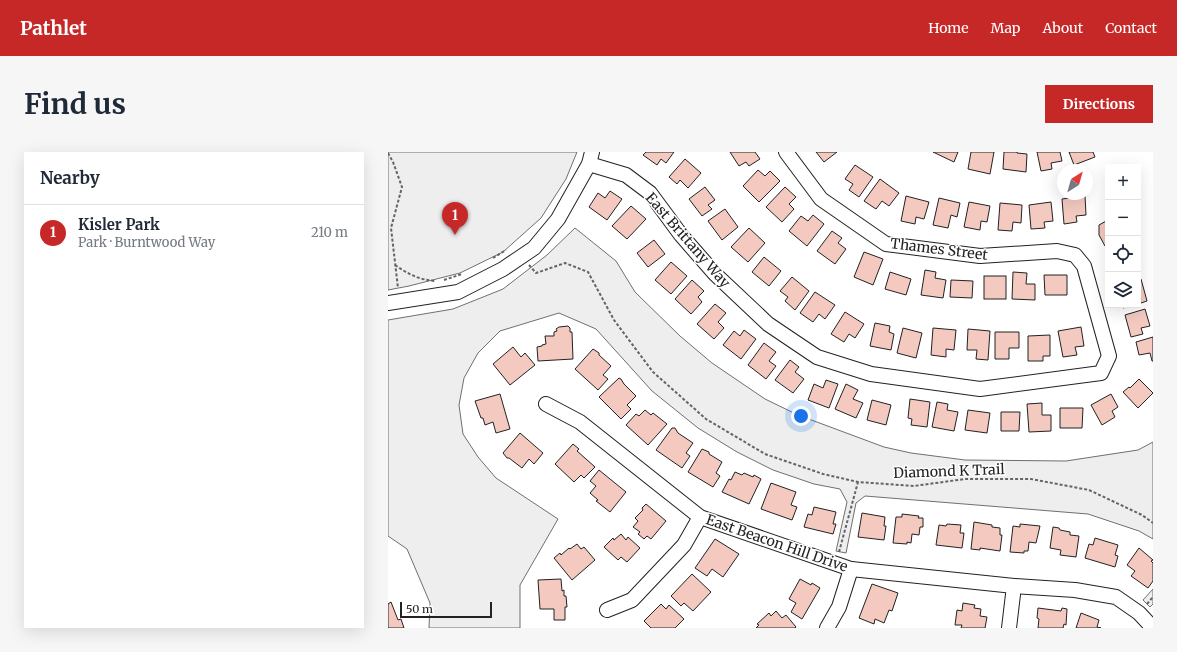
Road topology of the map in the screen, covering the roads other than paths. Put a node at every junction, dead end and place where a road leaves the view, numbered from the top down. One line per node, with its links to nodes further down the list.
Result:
1 (786, 152): 4 (street, Thames Street)
2 (590, 158): 3 (street); 4 (street, East Brittany Way)
3 (388, 303)
4 (1101, 373)
5 (546, 404): 6 (street, East Beacon Hill Drive)
6 (700, 517): 7 (street, East Beacon Hill Drive); 9 (street)
7 (851, 569): 8 (street, East Beacon Hill Drive); 10 (street)
8 (1014, 586): 11 (street); 12 (street, East Beacon Hill Drive)
9 (607, 610)
10 (828, 628)
11 (1008, 628)
12 (1153, 628)

